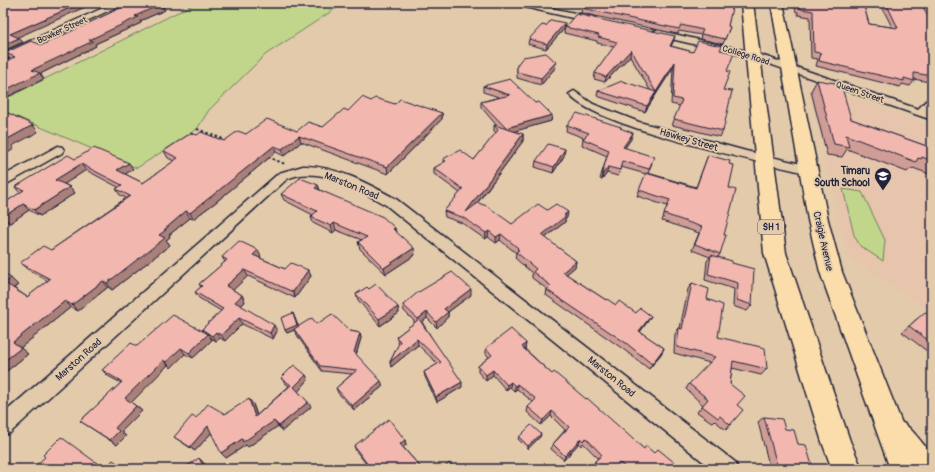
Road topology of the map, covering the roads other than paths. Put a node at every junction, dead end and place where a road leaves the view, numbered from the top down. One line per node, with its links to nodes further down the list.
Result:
1 (121, 3): 8 (street, Bowker Street)
2 (516, 3): 5 (street)
3 (748, 3): 7 (highway, SH 1)
4 (777, 3): 9 (highway, Craigie Avenue)
5 (602, 21)
6 (649, 31): 7 (street, College Road)
7 (752, 55): 9 (street, College Road); 15 (highway, SH 1)
8 (3, 57)
9 (788, 67): 12 (street, Queen Street); 16 (highway, Craigie Avenue)
10 (574, 94): 15 (street, Hawkey Street)
11 (932, 101): 12 (street)
12 (920, 113): 13 (street, Queen Street)
13 (932, 117)
14 (58, 150): 17 (street)
15 (764, 159): 16 (street, Hawkey Street); 20 (highway, SH 1)
16 (810, 170): 18 (highway, Craigie Avenue)
17 (3, 182)
18 (880, 402): 21 (main road); 24 (highway, Craigie Avenue)
19 (3, 426): 22 (street, Marston Road)
20 (836, 455): 23 (highway, SH 1)
21 (932, 468)
22 (728, 469)
23 (848, 469)
24 (905, 469)

